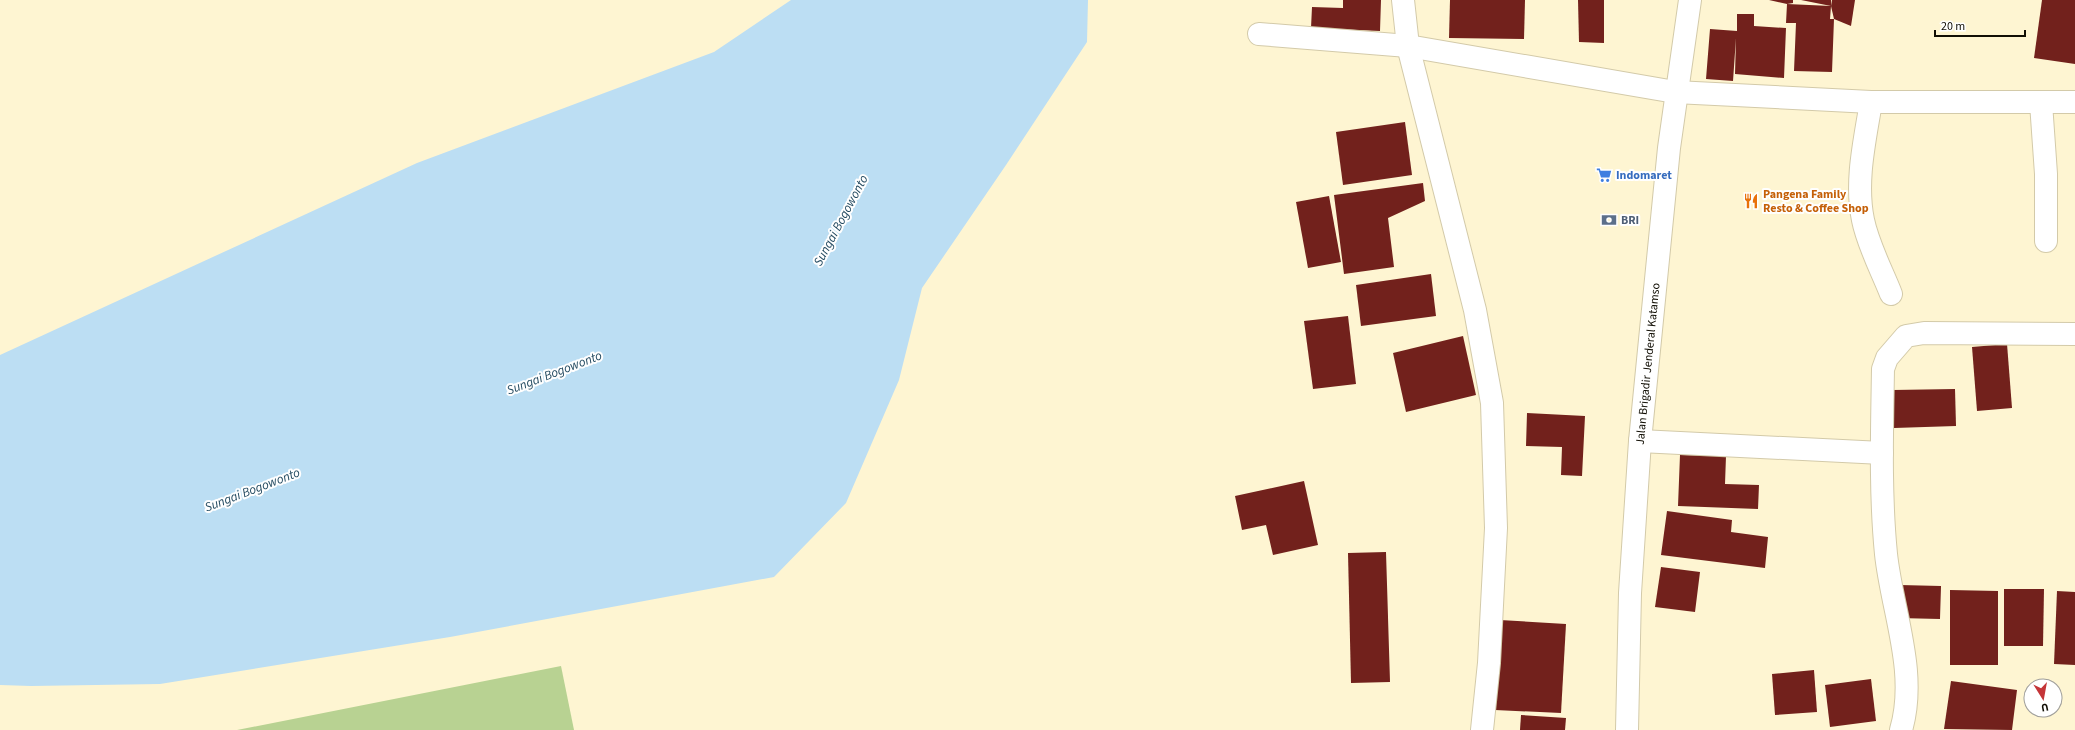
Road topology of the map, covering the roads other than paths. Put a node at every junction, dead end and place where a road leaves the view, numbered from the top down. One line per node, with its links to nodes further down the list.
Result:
1 (1403, 0): 4 (street)
2 (1690, 0): 5 (street, Jalan Brigadir Jenderal Katamso)
3 (1259, 34): 4 (street)
4 (1408, 46): 5 (street); 14 (street)
5 (1675, 92): 6 (street); 12 (street, Jalan Brigadir Jenderal Katamso)
6 (1871, 102): 7 (street); 10 (street)
7 (2041, 102): 8 (street); 9 (street)
8 (2075, 102)
9 (2046, 242)
10 (1891, 294)
11 (2075, 334): 13 (street)
12 (1640, 442): 13 (street); 15 (street, Jalan Brigadir Jenderal Katamso)
13 (1882, 453): 16 (street)
14 (1482, 730)
15 (1627, 730)
16 (1901, 730)

